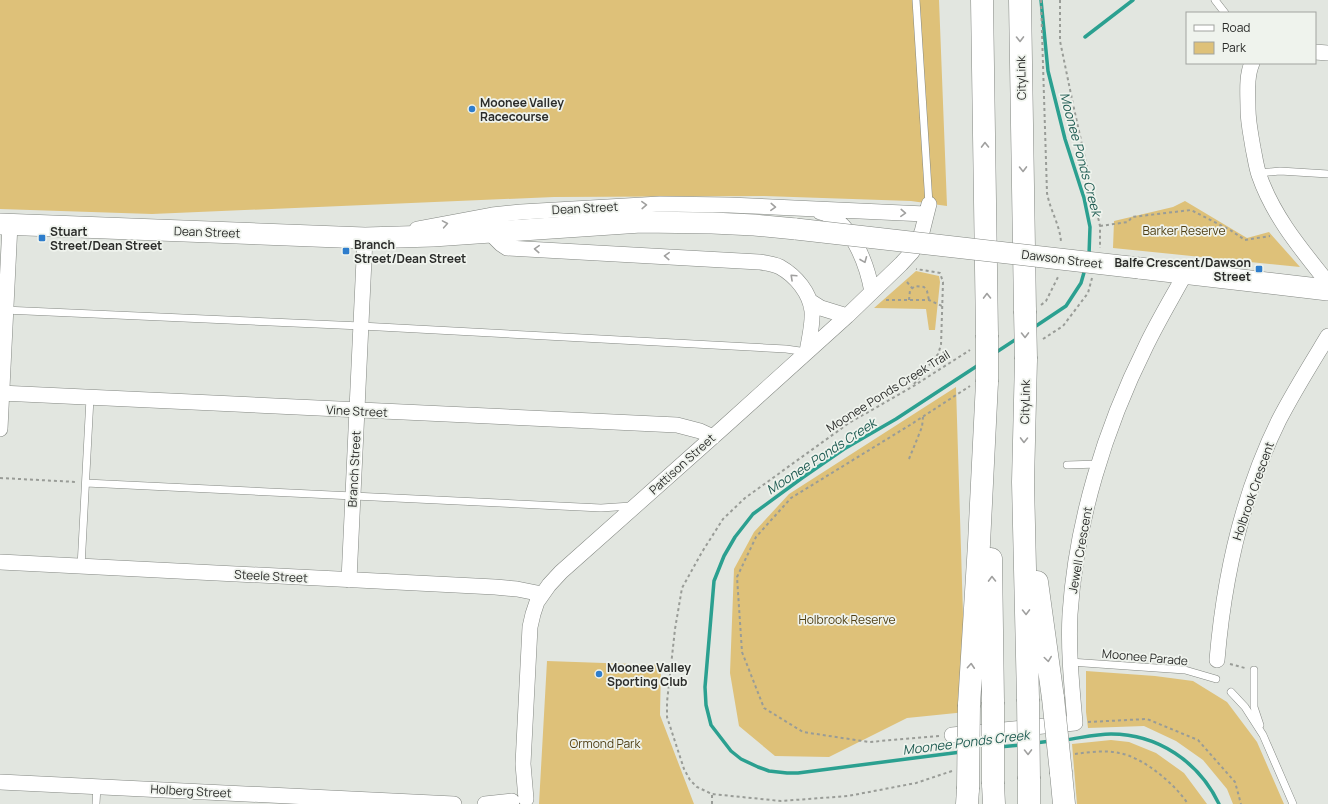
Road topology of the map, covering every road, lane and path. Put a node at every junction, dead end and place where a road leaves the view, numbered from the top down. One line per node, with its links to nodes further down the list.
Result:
1 (916, 0): 14 (lane)
2 (982, 0): 41 (highway, one-way to 2)
3 (1020, 0): 36 (highway, CityLink, one-way to 36)
4 (1041, 0): 22 (path)
5 (1060, 0): 16 (path)
6 (1215, 0): 7 (lane)
7 (1224, 12)
8 (1316, 52): 9 (street)
9 (1328, 53)
10 (1252, 64): 11 (street)
11 (1258, 173): 12 (lane); 27 (street)
12 (1328, 174)
13 (807, 209): 14 (street, Dean Street, one-way to 14); 20 (street, Dean Street, one-way to 13); 30 (street, Dean Street, one-way to 30)
14 (927, 209): 23 (street, Pattison Street)
15 (5, 224): 20 (street, Dean Street); 37 (street)
16 (1100, 226): 19 (path); 21 (path)
17 (796, 229): 18 (street, Dean Street); 25 (street, Dawson Street, bridge)
18 (489, 232): 20 (street, Dean Street); 34 (street, one-way to 18)
19 (1270, 236)
20 (365, 238): 39 (street, Branch Street)
21 (1100, 247)
22 (1061, 248)
23 (901, 264): 30 (street, Pattison Street); 35 (path)
24 (1060, 270): 36 (path)
25 (1185, 274): 29 (street, Dawson Street); 53 (street, Jewell Crescent)
26 (907, 282): 28 (path)
27 (1328, 283)
28 (912, 288): 32 (path); 33 (path)
29 (1328, 290)
30 (872, 292): 38 (street, Pattison Street)
31 (886, 300): 32 (path)
32 (909, 300): 33 (path)
33 (929, 300): 35 (path)
34 (810, 302): 38 (street); 42 (street)
35 (942, 306): 44 (path)
36 (1032, 309): 56 (highway, CityLink, one-way to 56, bridge)
37 (3, 310): 39 (lane); 45 (street)
38 (847, 316): 42 (street, Pattison Street)
39 (361, 326): 42 (lane); 47 (street, Branch Street)
40 (1328, 336): 64 (street, Holbrook Crescent)
41 (980, 342): 43 (highway, bridge); 44 (path, Moonee Ponds Creek Trail)
42 (807, 352): 51 (street, Pattison Street)
43 (988, 382): 74 (highway, one-way to 43, bridge); 75 (highway, one-way to 43, bridge)
44 (912, 387): 81 (path, Moonee Ponds Creek Trail)
45 (1, 394): 46 (street, Vine Street); 50 (street)
46 (90, 398): 47 (street, Vine Street); 57 (lane)
47 (357, 411): 51 (street, Vine Street); 58 (street, Branch Street)
48 (923, 417): 52 (path)
49 (910, 425): 70 (path)
50 (0, 428)
51 (713, 437): 59 (street, Pattison Street)
52 (909, 459)
53 (1100, 464): 54 (lane); 65 (street, Jewell Crescent)
54 (1067, 465)
55 (0, 478): 57 (path)
56 (1023, 482): 82 (highway, CityLink, one-way to 82, bridge); 83 (highway, one-way to 83, bridge)
57 (86, 483): 58 (lane); 61 (lane)
58 (353, 496): 59 (lane); 62 (street, Branch Street)
59 (635, 506): 63 (street, Pattison Street)
60 (0, 562): 61 (street, Steele Street)
61 (81, 567): 62 (street, Steele Street)
62 (349, 580): 63 (street, Steele Street)
63 (542, 594): 76 (street, Pattison Street)
64 (1217, 660): 66 (path)
65 (1070, 662): 67 (lane, Moonee Parade); 69 (street, Jewell Crescent)
66 (1254, 670): 71 (lane)
67 (1216, 679)
68 (1231, 692): 71 (lane)
69 (1075, 723): 70 (street); 84 (path)
70 (952, 735)
71 (1263, 735): 85 (lane)
72 (0, 782): 73 (street, Holberg Street)
73 (97, 786): 77 (street, Holberg Street); 78 (lane)
74 (993, 794)
75 (967, 797)
76 (518, 801): 80 (street)
77 (425, 803): 79 (street, Holberg Street)
78 (96, 804)
79 (454, 804)
80 (485, 804)
81 (712, 804)
82 (1029, 804)
83 (1064, 804)
84 (1241, 804)
85 (1293, 804)

